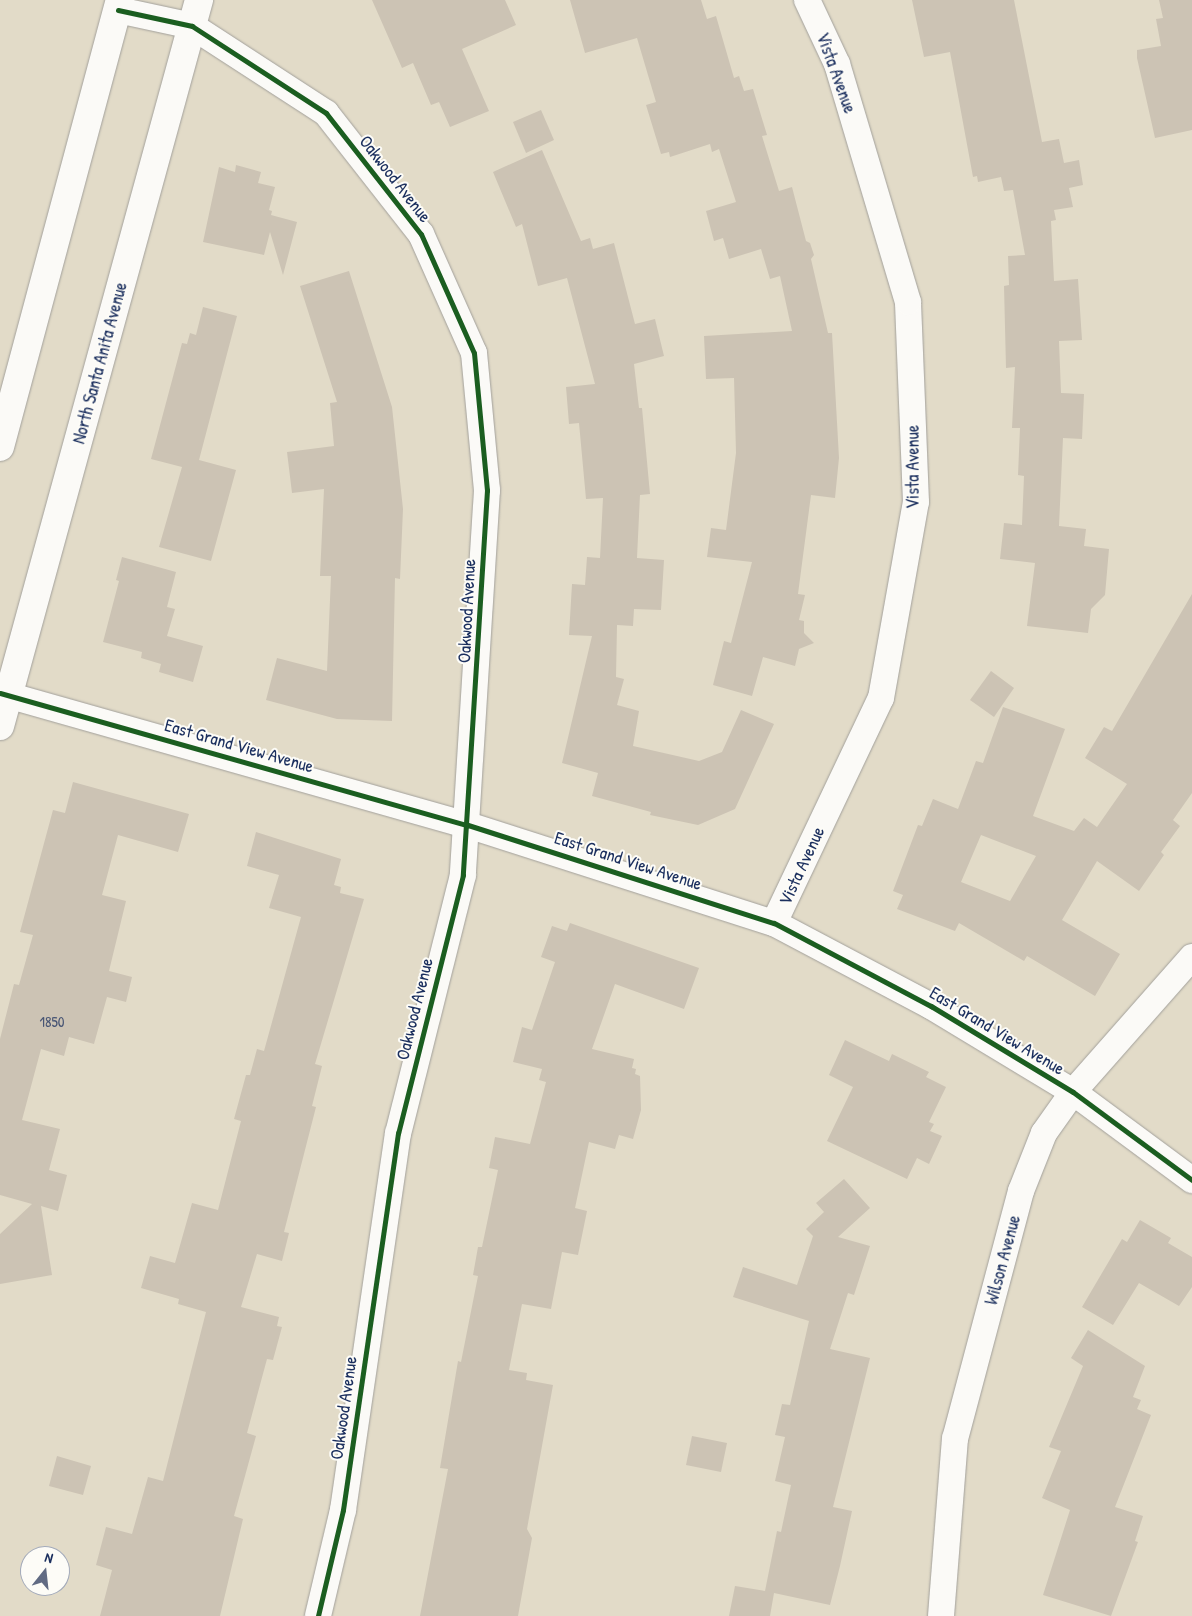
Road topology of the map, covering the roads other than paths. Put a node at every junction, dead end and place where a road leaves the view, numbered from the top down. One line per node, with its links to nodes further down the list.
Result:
1 (199, 0): 4 (street, North Santa Anita Avenue)
2 (807, 0): 9 (street, Vista Avenue)
3 (119, 5): 4 (street, Oakwood Avenue); 5 (street)
4 (192, 26): 6 (street, North Santa Anita Avenue); 8 (street, Oakwood Avenue)
5 (0, 447)
6 (4, 694): 7 (street, North Santa Anita Avenue); 8 (street, East Grand View Avenue)
7 (0, 726)
8 (468, 825): 9 (street, East Grand View Avenue); 13 (street, Oakwood Avenue)
9 (774, 923): 11 (street, East Grand View Avenue)
10 (1192, 957): 11 (street, Wilson Avenue)
11 (1072, 1092): 12 (street, East Grand View Avenue); 14 (street, Wilson Avenue)
12 (1192, 1180)
13 (318, 1616)
14 (941, 1616)

